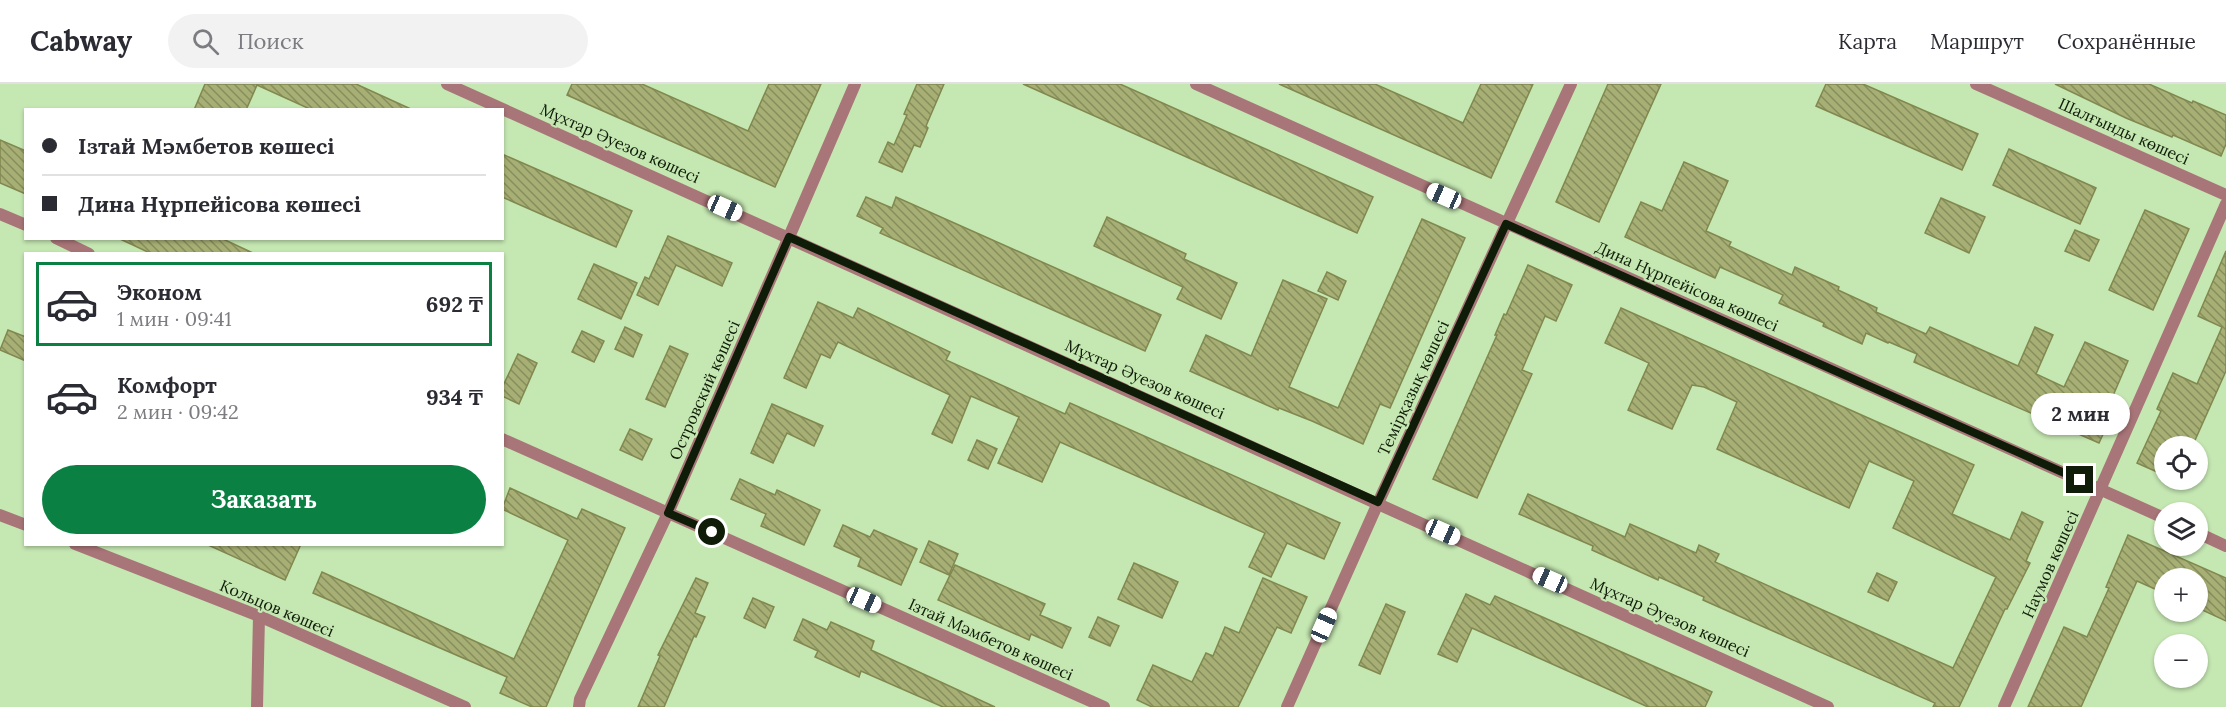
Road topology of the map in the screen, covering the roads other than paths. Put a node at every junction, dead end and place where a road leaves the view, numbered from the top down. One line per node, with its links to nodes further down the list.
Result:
1 (447, 84): 6 (street, Мұхтар Әуезов көшесі)
2 (855, 84): 13 (street, Островский көшесі)
3 (1196, 84): 12 (street, Дина Нұрпейісова көшесі)
4 (1571, 84): 12 (street, Темірқазық көшесі)
5 (1976, 84): 8 (street, Шалғынды көшесі)
6 (501, 108)
7 (504, 110): 13 (street, Мұхтар Әуезов көшесі)
8 (2226, 195)
9 (2226, 204): 17 (street, Наумов көшесі)
10 (0, 214): 11 (street)
11 (24, 224)
12 (1506, 224): 17 (street, Дина Нұрпейісова көшесі); 18 (street, Темірқазық көшесі)
13 (789, 237): 18 (street, Мұхтар Әуезов көшесі); 19 (street, Островский көшесі)
14 (60, 240): 15 (street)
15 (85, 252)
16 (504, 440): 19 (street, Ізтай Мәмбетов көшесі)
17 (2102, 490): 20 (street, Дина Нұрпейісова көшесі); 33 (street, Наумов көшесі)
18 (1378, 502): 31 (street, Темірқазық көшесі); 32 (street, Мұхтар Әуезов көшесі)
19 (668, 513): 29 (street, Островский көшесі); 30 (street, Ізтай Мәмбетов көшесі)
20 (2154, 513)
21 (0, 515): 22 (street)
22 (24, 524)
23 (2208, 538): 25 (street)
24 (80, 546): 26 (street, Кольцов көшесі)
25 (2226, 546)
26 (259, 616): 27 (street); 28 (street, Кольцов көшесі)
27 (257, 707)
28 (465, 707)
29 (579, 707)
30 (1104, 707)
31 (1287, 707)
32 (1828, 707)
33 (2004, 707)

